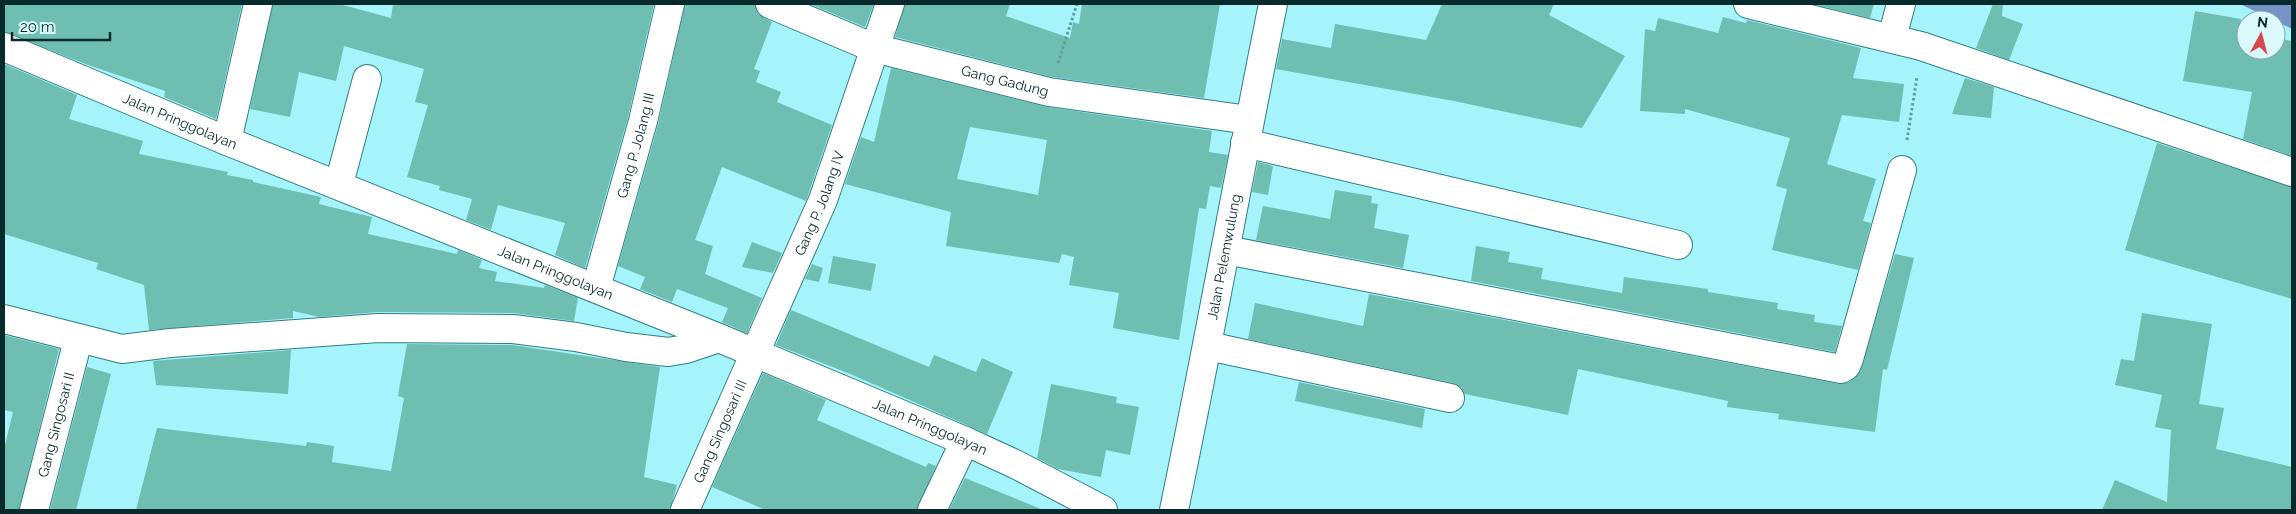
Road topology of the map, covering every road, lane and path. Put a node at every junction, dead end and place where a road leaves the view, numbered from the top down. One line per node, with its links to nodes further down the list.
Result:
1 (258, 4): 16 (street)
2 (670, 4): 22 (street, Gang P. Jolang III)
3 (770, 4): 12 (street, Gang Gadung)
4 (890, 4): 12 (street, Gang P. Jolang IV)
5 (1077, 4): 14 (path)
6 (1273, 4): 15 (street, Jalan Pelemwulung)
7 (1748, 4): 9 (street)
8 (1901, 4): 9 (street)
9 (1892, 38): 10 (street)
10 (1921, 46): 17 (path); 18 (street)
11 (4, 47): 16 (street, Jalan Pringgolayan)
12 (874, 48): 14 (street, Gang Gadung); 27 (street, Gang P. Jolang IV)
13 (367, 79): 19 (street)
14 (1049, 92): 15 (street, Gang Gadung)
15 (1247, 132): 20 (street, Gang Gadung); 21 (street, Jalan Pelemwulung)
16 (227, 141): 19 (street, Jalan Pringgolayan)
17 (1902, 170): 21 (street)
18 (2292, 172)
19 (339, 184): 22 (street, Jalan Pringgolayan)
20 (1678, 245)
21 (1226, 250): 26 (street, Jalan Pelemwulung)
22 (596, 288): 24 (street, Jalan Pringgolayan)
23 (4, 319): 25 (street)
24 (719, 338): 25 (street); 27 (street, Jalan Pringgolayan)
25 (78, 340): 30 (street, Gang Singosari II)
26 (1208, 346): 28 (street); 34 (street, Jalan Pelemwulung)
27 (757, 354): 29 (street, Jalan Pringgolayan); 31 (street, Gang Singosari III)
28 (1450, 398)
29 (965, 440): 32 (street); 33 (street, Jalan Pringgolayan)
30 (34, 510)
31 (685, 510)
32 (932, 510)
33 (1103, 510)
34 (1174, 510)

